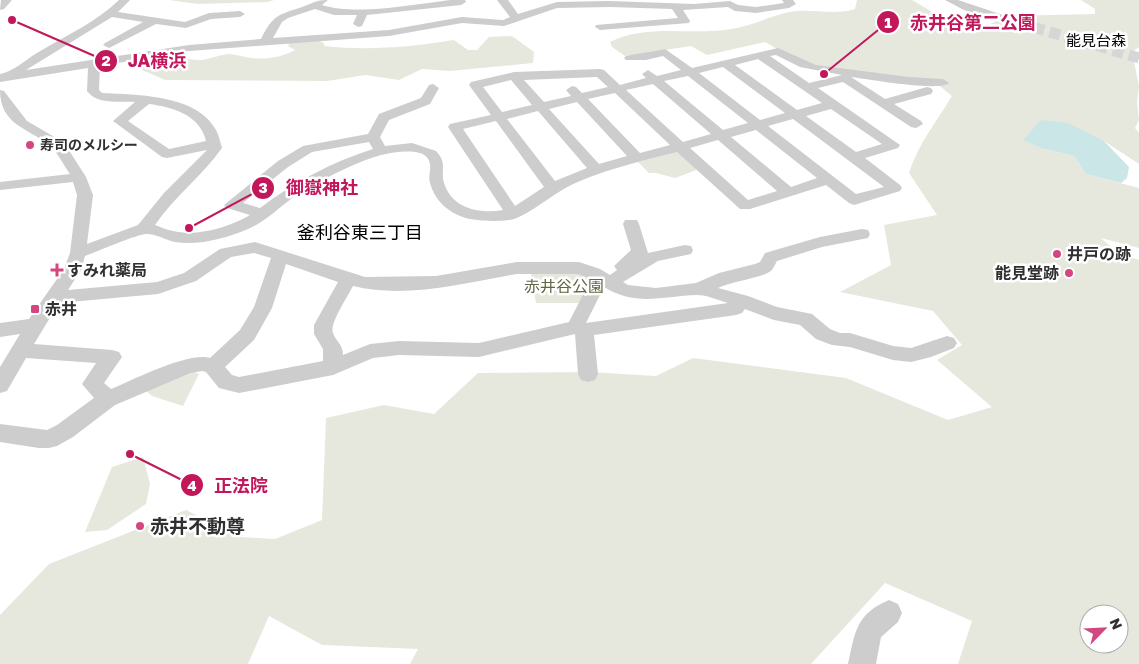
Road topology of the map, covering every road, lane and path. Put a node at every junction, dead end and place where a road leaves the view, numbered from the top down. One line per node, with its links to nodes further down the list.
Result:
1 (125, 0): 16 (street)
2 (502, 0): 19 (street)
3 (698, 0): 11 (street)
4 (787, 0): 14 (street)
5 (950, 0): 20 (street)
6 (461, 1): 7 (street); 21 (street)
7 (441, 2): 10 (street)
8 (319, 3): 15 (street); 27 (street)
9 (554, 3): 11 (street); 19 (street)
10 (422, 6): 15 (street); 24 (street)
11 (578, 6): 12 (street)
12 (627, 6): 13 (street); 23 (street)
13 (676, 6): 14 (street); 23 (street)
14 (709, 6): 18 (street)
15 (363, 12): 26 (street)
16 (110, 14): 22 (street); 29 (street)
17 (240, 14): 22 (street)
18 (717, 17)
19 (516, 18): 21 (street)
20 (1002, 18)
21 (462, 20): 24 (street)
22 (153, 21): 28 (street)
23 (629, 23): 25 (street)
24 (423, 25): 26 (street)
25 (600, 27)
26 (352, 35): 27 (street)
27 (266, 41): 32 (street)
28 (109, 45)
29 (39, 55): 36 (street)
30 (760, 55): 31 (street); 38 (street); 39 (street)
31 (725, 63): 33 (street); 49 (street)
32 (94, 64): 36 (street); 45 (street)
33 (690, 72): 37 (street); 37 (street); 51 (street)
34 (557, 74): 35 (street); 41 (street); 44 (street)
35 (514, 76): 48 (street); 50 (street)
36 (5, 77): 43 (street)
37 (655, 80): 41 (street); 53 (street)
38 (943, 83)
39 (808, 87): 46 (street); 47 (street)
40 (434, 88): 54 (street)
41 (618, 88): 44 (street); 56 (street)
42 (927, 91): 46 (street)
43 (0, 93): 63 (street)
44 (579, 98): 48 (street); 59 (street)
45 (146, 100): 55 (street); 55 (street)
46 (884, 103): 52 (street)
47 (833, 104): 49 (street); 58 (street)
48 (540, 107): 50 (street); 61 (street)
49 (795, 114): 51 (street); 58 (street)
50 (499, 116): 67 (street); 70 (street)
51 (757, 124): 53 (street); 65 (street)
52 (916, 124)
53 (720, 135): 56 (street); 68 (street)
54 (373, 137): 57 (street); 60 (street)
55 (214, 144): 72 (street)
56 (680, 147): 59 (street); 68 (street)
57 (381, 151): 62 (street); 70 (street)
58 (854, 157): 65 (street)
59 (637, 158): 61 (street)
60 (286, 162): 62 (street); 69 (street)
61 (596, 170): 67 (street)
62 (326, 175): 69 (street)
63 (79, 176): 66 (street); 76 (street)
64 (346, 179): 74 (street)
65 (828, 180): 68 (street)
66 (0, 186)
67 (553, 188): 70 (street)
68 (789, 192)
69 (263, 214): 72 (street)
70 (513, 214)
71 (631, 224): 79 (street)
72 (144, 229): 76 (street)
73 (862, 234): 80 (street)
74 (255, 247): 77 (street); 81 (street)
75 (685, 250): 79 (street)
76 (78, 253): 81 (street)
77 (280, 257): 78 (street); 88 (street)
78 (348, 279): 79 (street); 89 (street)
79 (606, 280): 80 (street); 84 (street)
80 (699, 289): 82 (street)
81 (55, 297): 83 (street)
82 (742, 300): 84 (street); 86 (street)
83 (35, 325): 85 (street); 87 (street)
84 (580, 329): 89 (street); 90 (street)
85 (0, 330)
86 (947, 343)
87 (22, 350): 91 (street); 92 (street)
88 (213, 367): 89 (street); 92 (street)
89 (333, 368)
90 (588, 374)
91 (0, 385)
92 (108, 399): 93 (street)
93 (0, 433)
94 (889, 613): 95 (street)
95 (862, 664)

